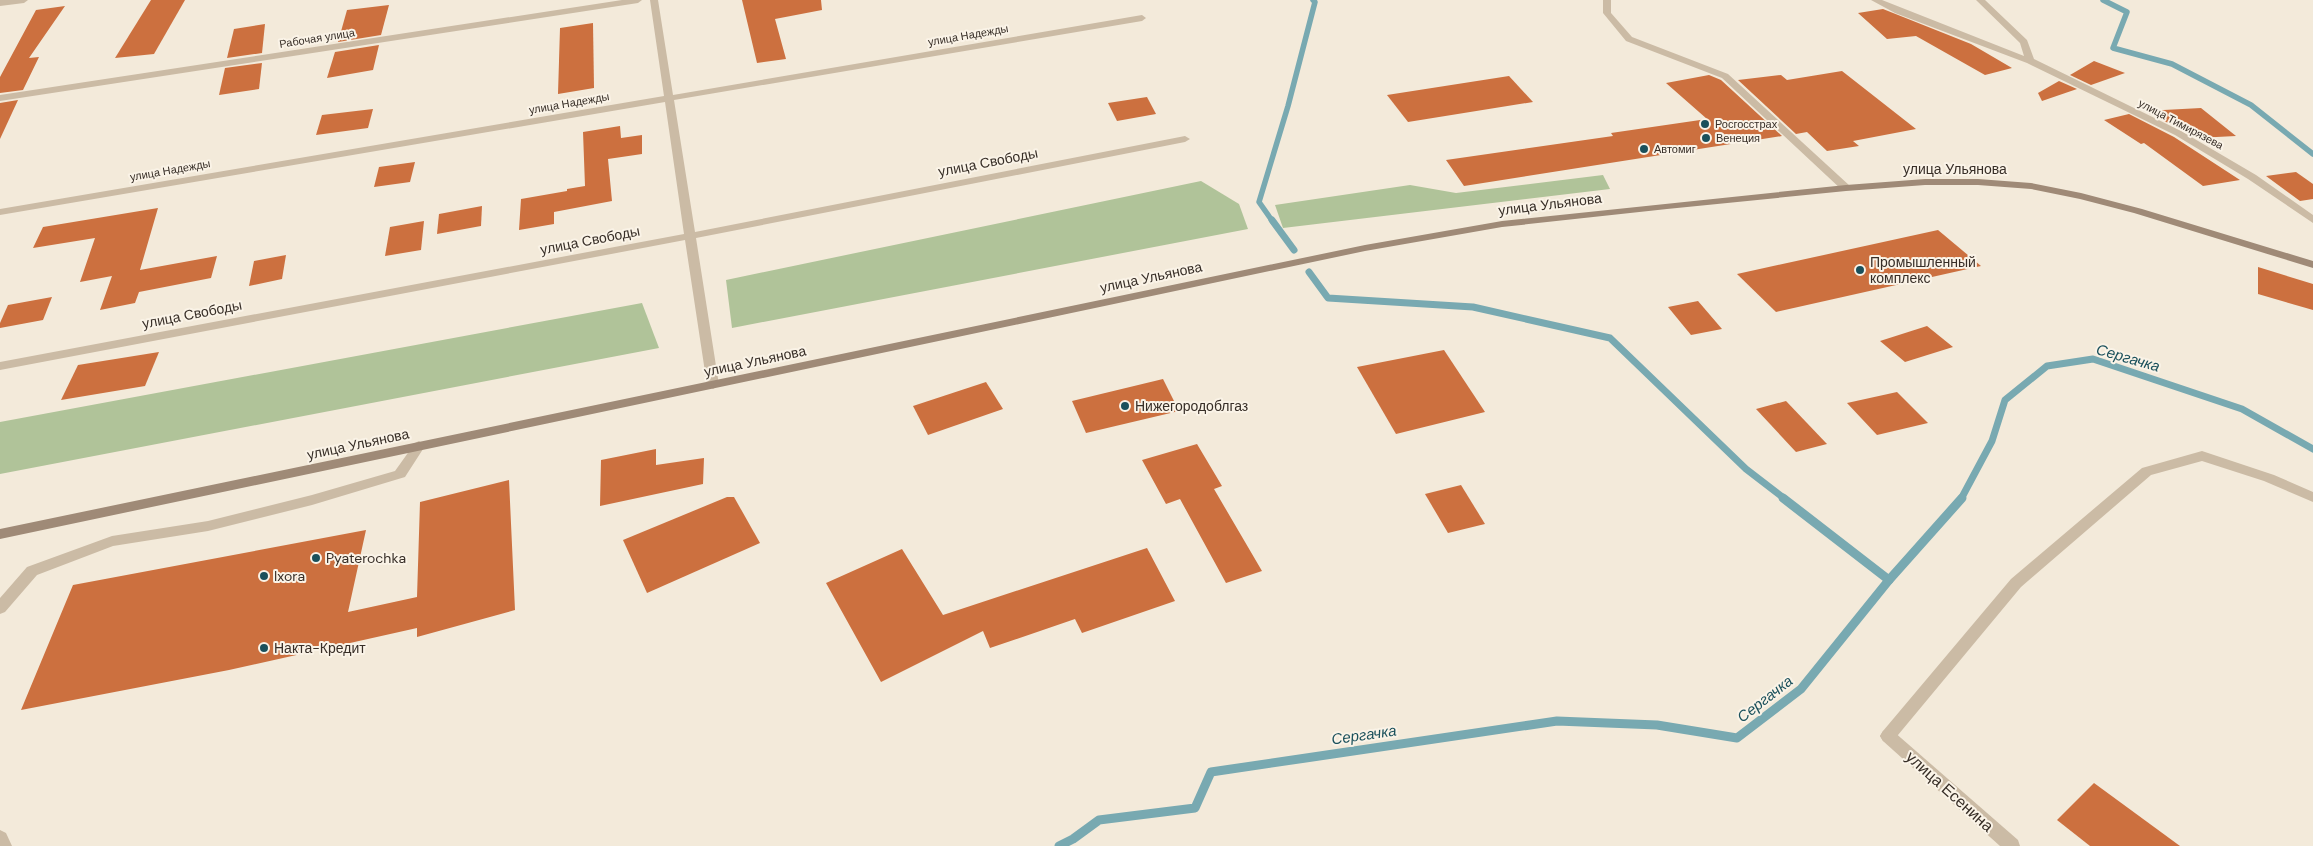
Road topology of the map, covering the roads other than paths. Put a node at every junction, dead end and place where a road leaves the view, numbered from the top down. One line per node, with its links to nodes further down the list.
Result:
1 (24, 0): 7 (street)
2 (638, 0): 10 (street, Рабочая улица)
3 (654, 0): 11 (street)
4 (1607, 0): 13 (street)
5 (1875, 0): 9 (street, улица Тимирязева)
6 (1980, 0): 9 (street)
7 (0, 3)
8 (1142, 18): 11 (street, улица Надежды)
9 (2030, 61): 15 (street, улица Тимирязева)
10 (0, 98)
11 (669, 98): 14 (street, улица Надежды); 16 (street)
12 (1185, 139): 16 (street, улица Свободы)
13 (1846, 188): 17 (main road, улица Ульянова); 19 (main road, улица Ульянова)
14 (0, 212)
15 (2313, 220)
16 (690, 236): 18 (street, улица Свободы); 19 (street)
17 (2313, 265)
18 (0, 366)
19 (713, 385): 20 (main road, улица Ульянова)
20 (419, 446): 22 (main road, улица Ульянова); 23 (street)
21 (2313, 497): 26 (street, улица Есенина)
22 (0, 534)
23 (0, 608)
24 (0, 838): 25 (street)
25 (4, 846)
26 (2012, 846)

